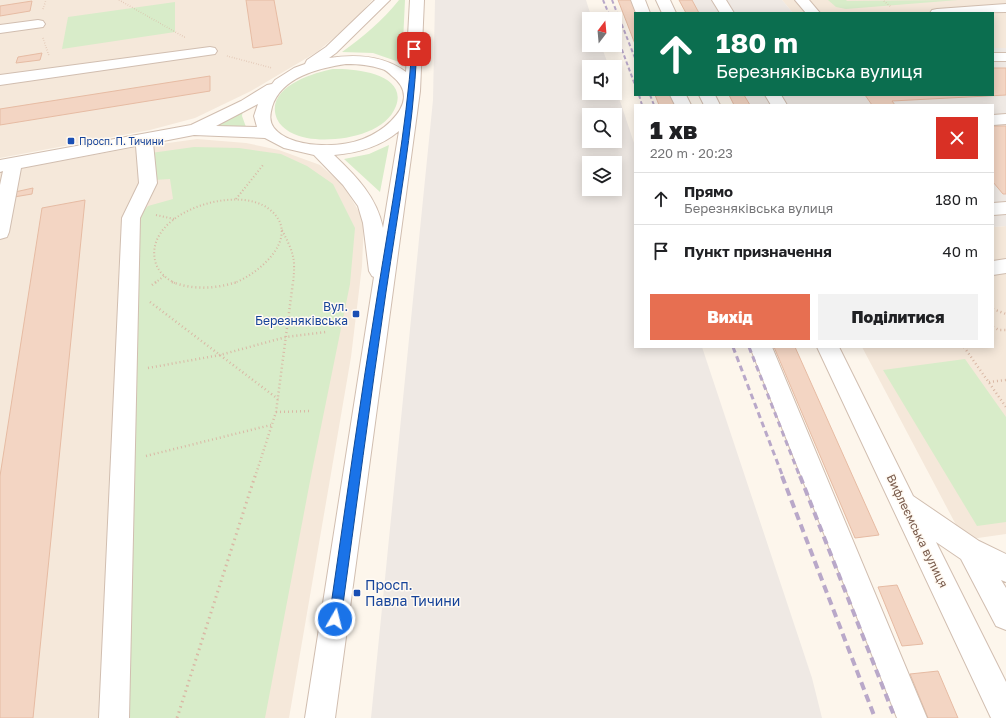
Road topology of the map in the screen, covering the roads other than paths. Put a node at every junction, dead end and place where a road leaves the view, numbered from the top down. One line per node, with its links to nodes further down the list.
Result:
1 (383, 0): 18 (street)
2 (418, 0): 21 (street)
3 (638, 0): 8 (street)
4 (662, 0): 9 (street)
5 (719, 0): 10 (street)
6 (802, 0): 11 (street)
7 (1006, 8): 12 (street)
8 (643, 12)
9 (668, 12)
10 (725, 12)
11 (812, 12)
12 (951, 12)
13 (38, 24): 14 (street)
14 (0, 29)
15 (210, 51): 20 (street)
16 (1006, 56): 17 (street)
17 (994, 57)
18 (303, 69): 19 (street); 21 (street)
19 (279, 75): 24 (street); 25 (street)
20 (0, 80)
21 (411, 100): 27 (street); 32 (street)
22 (1006, 119): 23 (street)
23 (994, 120)
24 (194, 130): 25 (street); 26 (street)
25 (268, 133): 27 (street)
26 (144, 139): 28 (street); 40 (street)
27 (319, 152): 32 (street)
28 (6, 165): 29 (street)
29 (0, 232)
30 (1006, 266): 31 (street)
31 (994, 268)
32 (382, 292): 41 (street)
33 (761, 348): 42 (street)
34 (828, 348): 35 (street, Вифлеємська вулиця)
35 (904, 504): 36 (street); 39 (street, Вифлеємська вулиця)
36 (970, 550): 37 (street); 38 (street)
37 (1006, 568)
38 (1006, 616)
39 (1006, 715)
40 (114, 718)
41 (320, 718)
42 (912, 718)

